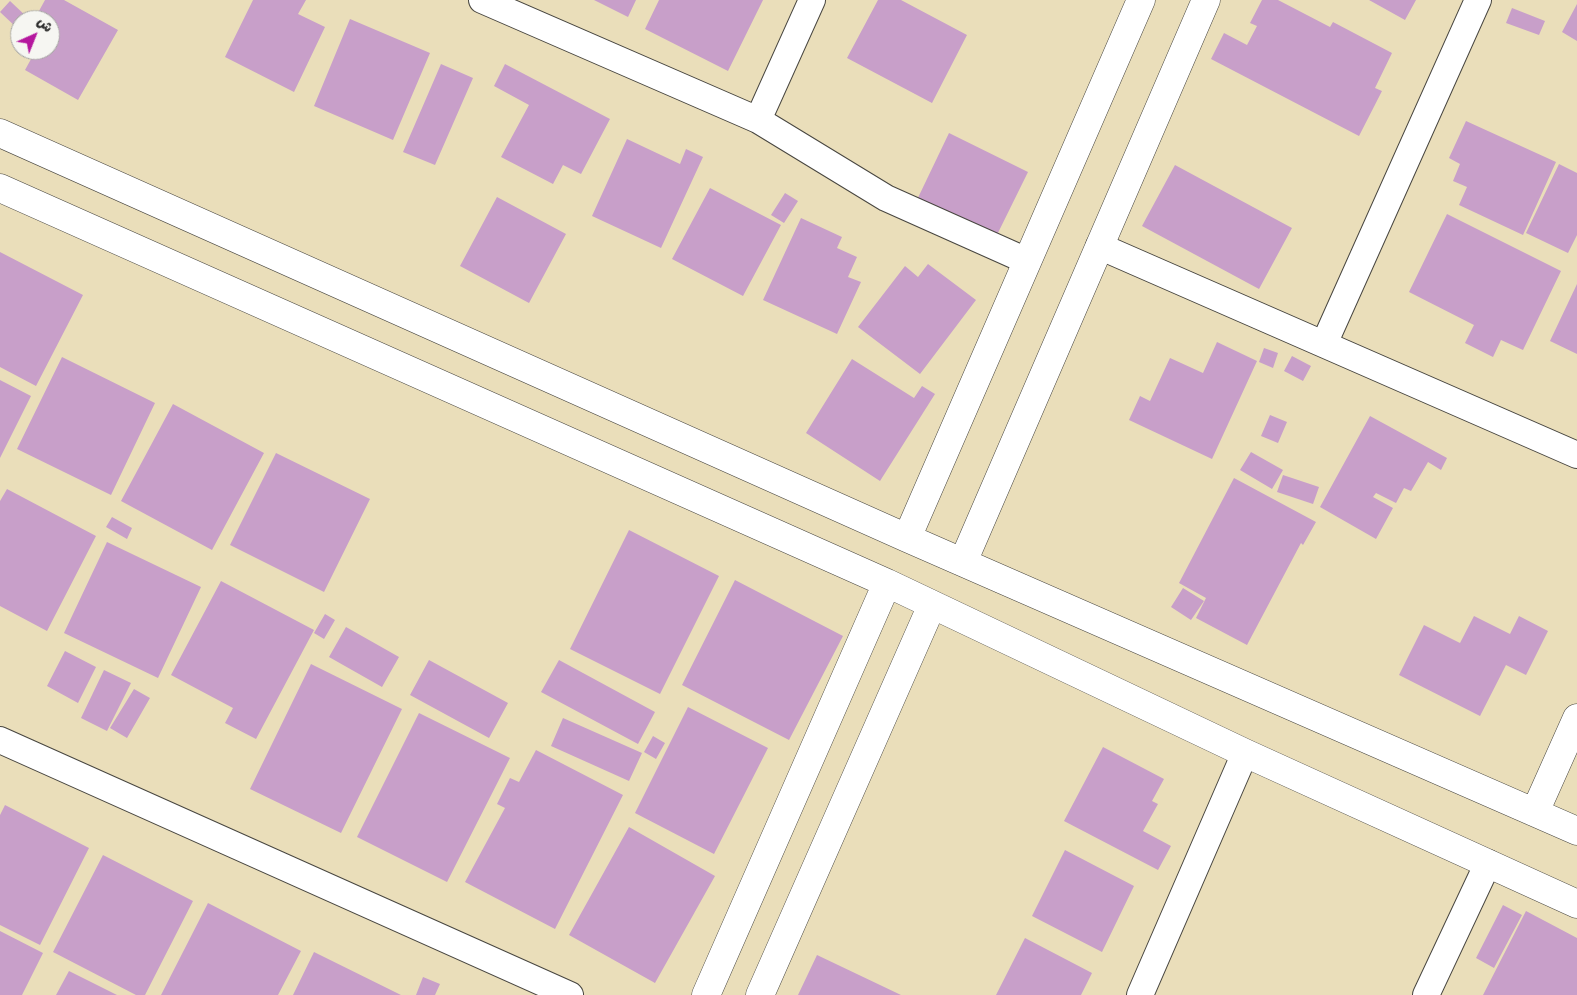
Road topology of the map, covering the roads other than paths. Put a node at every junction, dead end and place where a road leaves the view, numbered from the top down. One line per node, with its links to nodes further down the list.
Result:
1 (812, 0): 6 (street)
2 (1141, 0): 10 (street)
3 (1206, 0): 9 (street)
4 (1478, 0): 11 (street)
5 (489, 1): 6 (street)
6 (758, 120): 10 (street)
7 (0, 133): 13 (street)
8 (0, 188): 15 (street)
9 (1099, 246): 11 (street); 14 (street)
10 (1027, 261): 13 (street)
11 (1324, 344): 12 (street)
12 (1577, 455)
13 (908, 538): 14 (street)
14 (963, 562): 20 (street)
15 (887, 583): 16 (street); 25 (street)
16 (932, 605): 19 (street); 26 (street)
17 (1577, 718): 20 (street)
18 (0, 740): 24 (street)
19 (1246, 753): 22 (street); 27 (street)
20 (1535, 812): 21 (street)
21 (1577, 832)
22 (1488, 863): 23 (street); 28 (street)
23 (1577, 904)
24 (570, 995)
25 (706, 995)
26 (760, 995)
27 (1140, 995)
28 (1426, 995)

